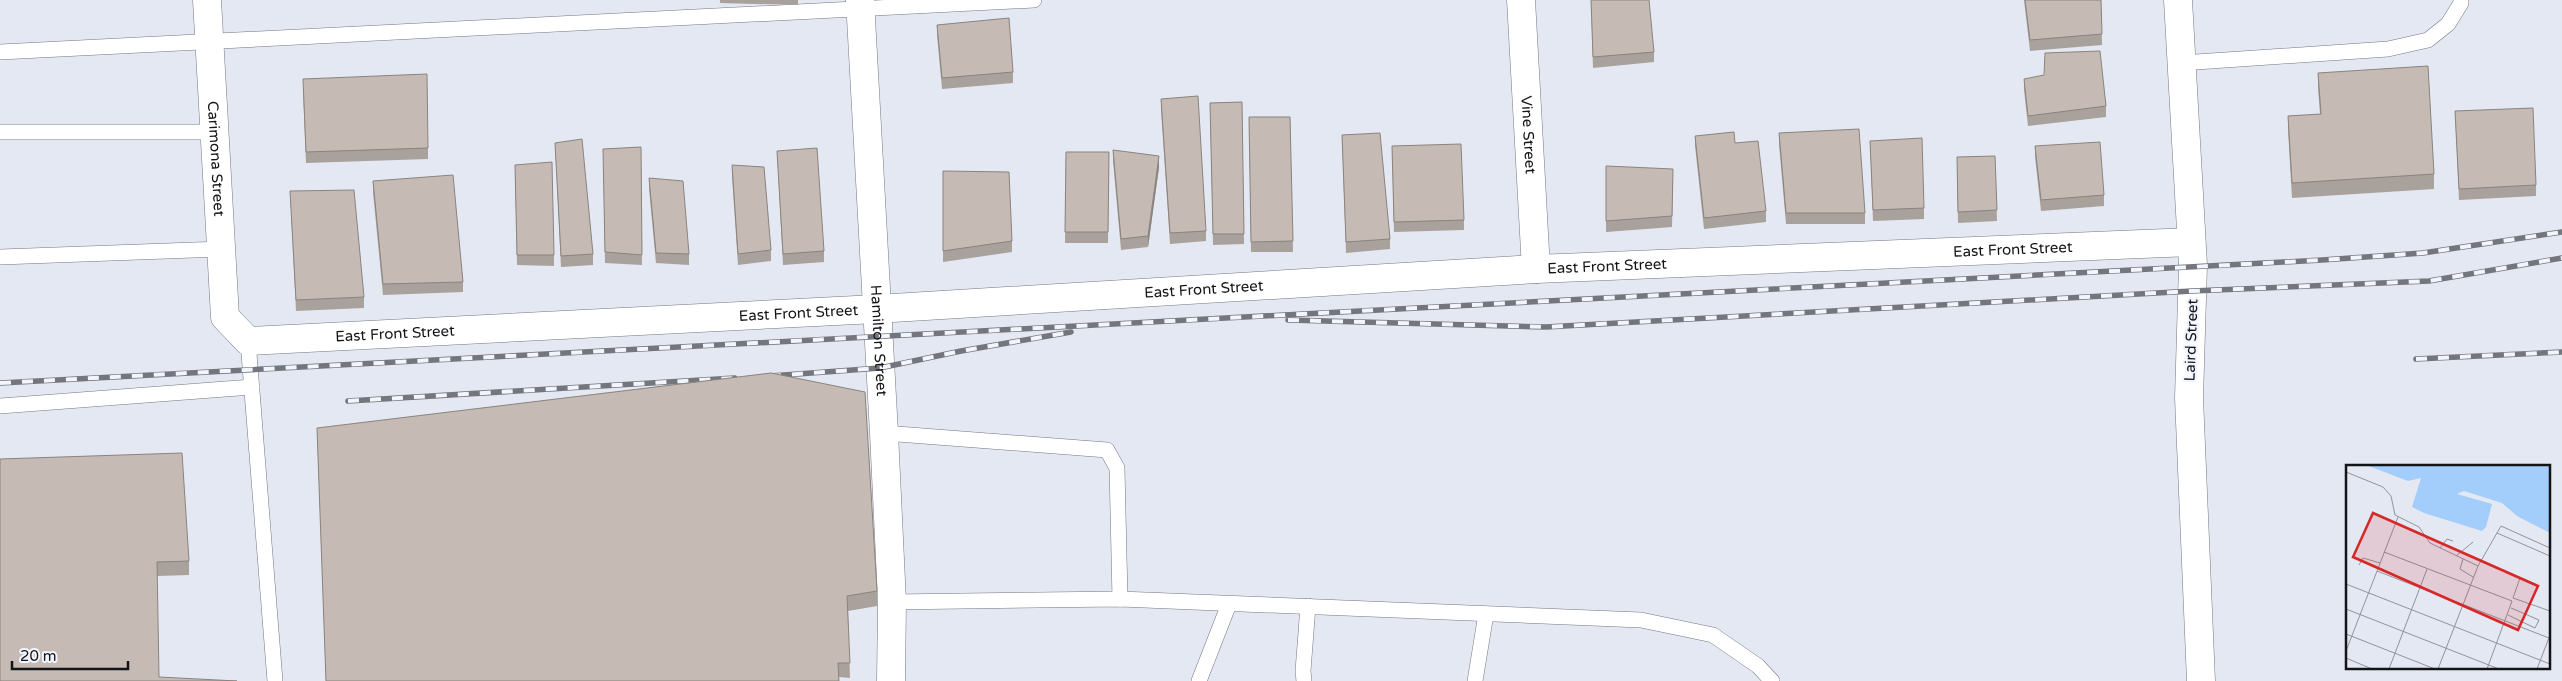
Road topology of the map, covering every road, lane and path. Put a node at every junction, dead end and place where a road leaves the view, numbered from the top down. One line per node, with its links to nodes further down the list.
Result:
1 (207, 0): 7 (street, Carimona Street)
2 (1034, 0): 6 (lane)
3 (1521, 0): 15 (street, Vine Street)
4 (2178, 0): 9 (street, Laird Street)
5 (2461, 0): 9 (lane)
6 (860, 4): 7 (lane); 16 (street, Hamilton Street)
7 (209, 41): 8 (lane); 11 (street, Carimona Street)
8 (0, 52)
9 (2181, 63): 12 (street, Laird Street)
10 (0, 132): 11 (lane)
11 (215, 132): 13 (street, Carimona Street)
12 (2191, 242): 15 (street, East Front Street); 32 (street, Laird Street)
13 (222, 249): 14 (lane); 17 (street, Carimona Street)
14 (0, 257)
15 (1536, 269): 16 (street, East Front Street)
16 (876, 309): 17 (street, East Front Street); 20 (street, Hamilton Street)
17 (248, 341): 18 (lane)
18 (252, 387): 19 (lane); 26 (lane)
19 (0, 406)
20 (884, 434): 21 (lane); 22 (street, Hamilton Street)
21 (1120, 599): 22 (lane); 23 (lane)
22 (892, 602): 27 (street, Hamilton Street)
23 (1229, 604): 24 (lane); 28 (lane)
24 (1308, 606): 25 (lane); 29 (lane)
25 (1486, 614): 30 (lane); 31 (lane)
26 (275, 681)
27 (891, 681)
28 (1199, 681)
29 (1304, 681)
30 (1475, 681)
31 (1772, 681)
32 (2202, 681)

